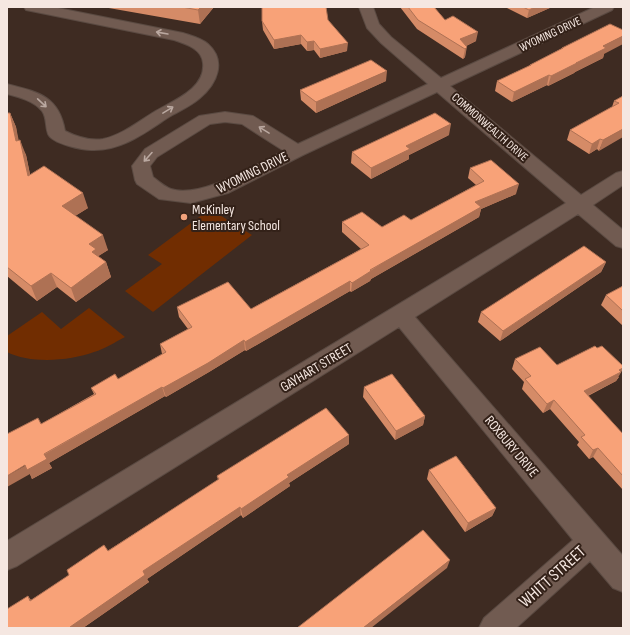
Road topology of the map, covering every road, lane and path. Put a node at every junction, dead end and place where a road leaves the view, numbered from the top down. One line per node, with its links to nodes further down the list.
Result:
1 (31, 7): 5 (street, one-way to 1)
2 (366, 7): 4 (street, COMMONWEALTH DRIVE)
3 (607, 7): 4 (street, WYOMING DRIVE)
4 (440, 85): 6 (street, WYOMING DRIVE); 8 (street, COMMONWEALTH DRIVE)
5 (7, 88)
6 (297, 151): 6 (street, WYOMING DRIVE, one-way to 6)
7 (623, 177): 8 (street, GAYHART STREET)
8 (579, 204): 9 (street, COMMONWEALTH DRIVE); 10 (street, GAYHART STREET)
9 (623, 241)
10 (401, 315): 11 (street, ROXBURY DRIVE); 12 (street, GAYHART STREET)
11 (592, 541): 13 (street, ROXBURY DRIVE); 14 (street, WHITT STREET)
12 (7, 556)
13 (623, 578)
14 (494, 628)

